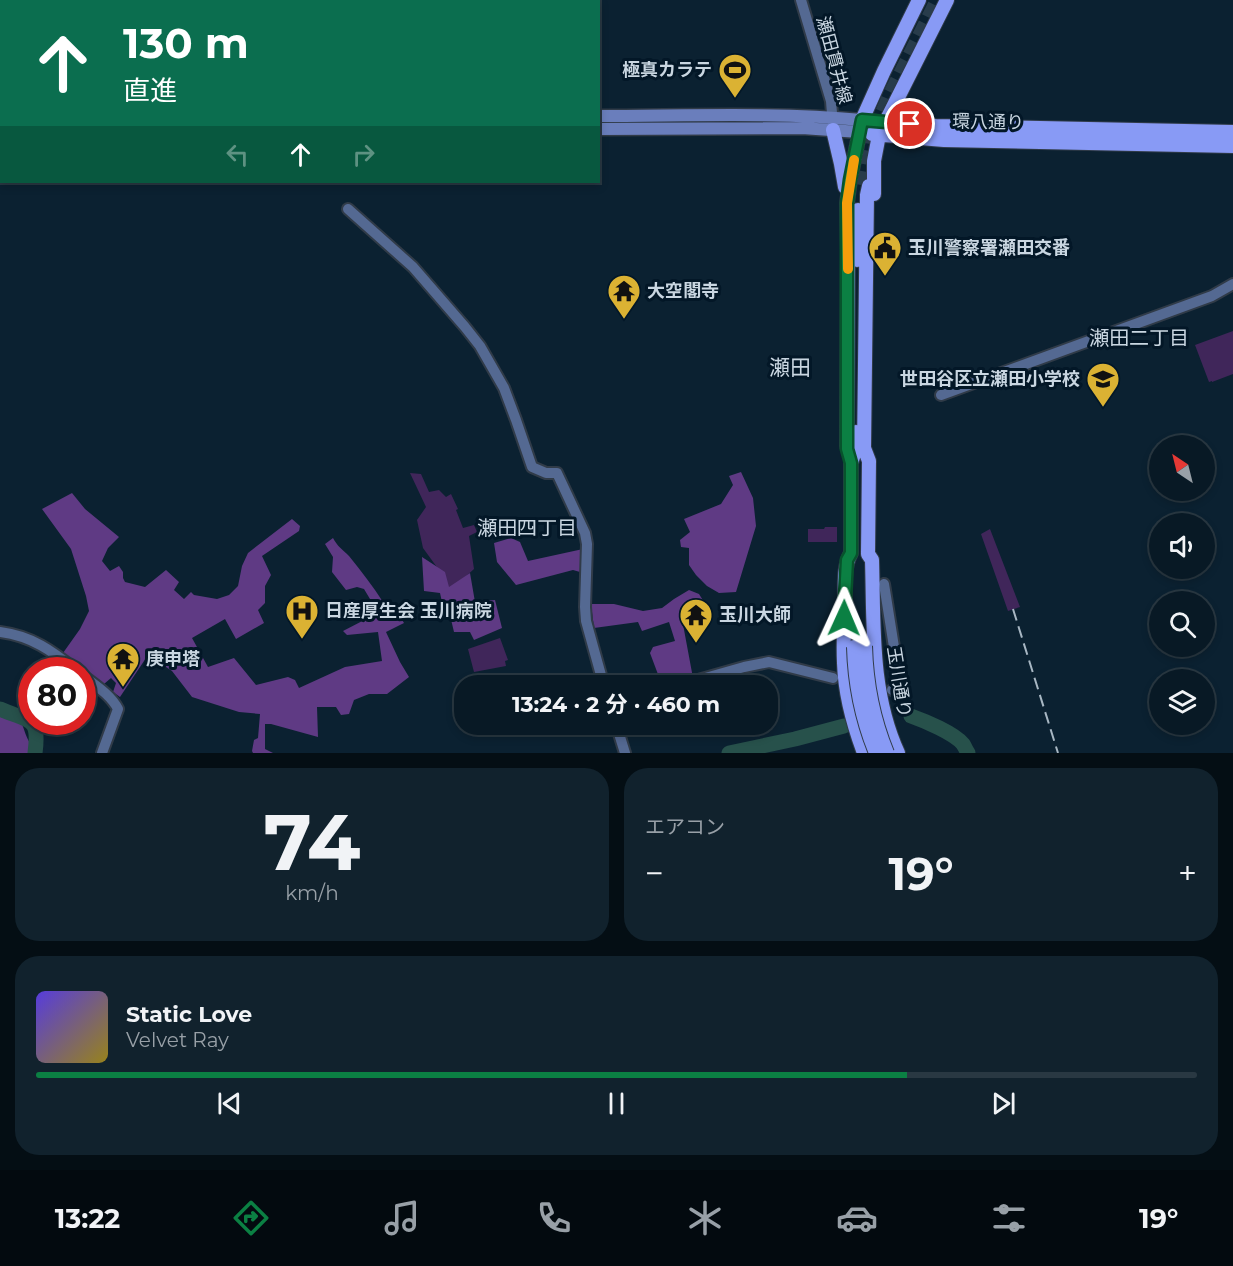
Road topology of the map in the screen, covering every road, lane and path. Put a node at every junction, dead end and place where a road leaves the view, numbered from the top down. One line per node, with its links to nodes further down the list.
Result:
1 (801, 0): 8 (street, 瀬田貫井線)
2 (919, 0): 4 (highway)
3 (947, 0): 5 (highway)
4 (884, 71): 5 (highway); 10 (highway)
5 (906, 81): 6 (highway)
6 (895, 103): 9 (highway); 12 (highway)
7 (600, 116): 8 (main road, 環八通り)
8 (833, 123): 10 (main road, 環八通り); 11 (main road, 環八通り); 16 (highway)
9 (910, 124): 12 (highway, 環八通り); 13 (highway, 環八通り)
10 (861, 126): 12 (highway, 環八通り); 15 (highway)
11 (600, 129)
12 (882, 129): 14 (highway, 環八通り); 15 (highway)
13 (1233, 132)
14 (1233, 146)
15 (863, 184): 16 (highway); 20 (highway); 22 (highway, 玉川通り)
16 (847, 203): 20 (highway)
17 (348, 209): 27 (street)
18 (1233, 284): 19 (street)
19 (941, 395)
20 (851, 463): 21 (highway)
21 (851, 553): 25 (highway); 35 (highway)
22 (868, 554): 25 (highway); 38 (highway, 玉川通り)
23 (884, 584): 31 (street)
24 (0, 632): 26 (street)
25 (859, 647): 36 (highway, bridge); 37 (highway, bridge)
26 (60, 657)
27 (601, 675)
28 (715, 675): 29 (street)
29 (833, 678)
30 (96, 687): 33 (street)
31 (892, 690)
32 (619, 735): 34 (street)
33 (102, 753)
34 (625, 753)
35 (864, 753)
36 (876, 753)
37 (887, 753)
38 (898, 753)

